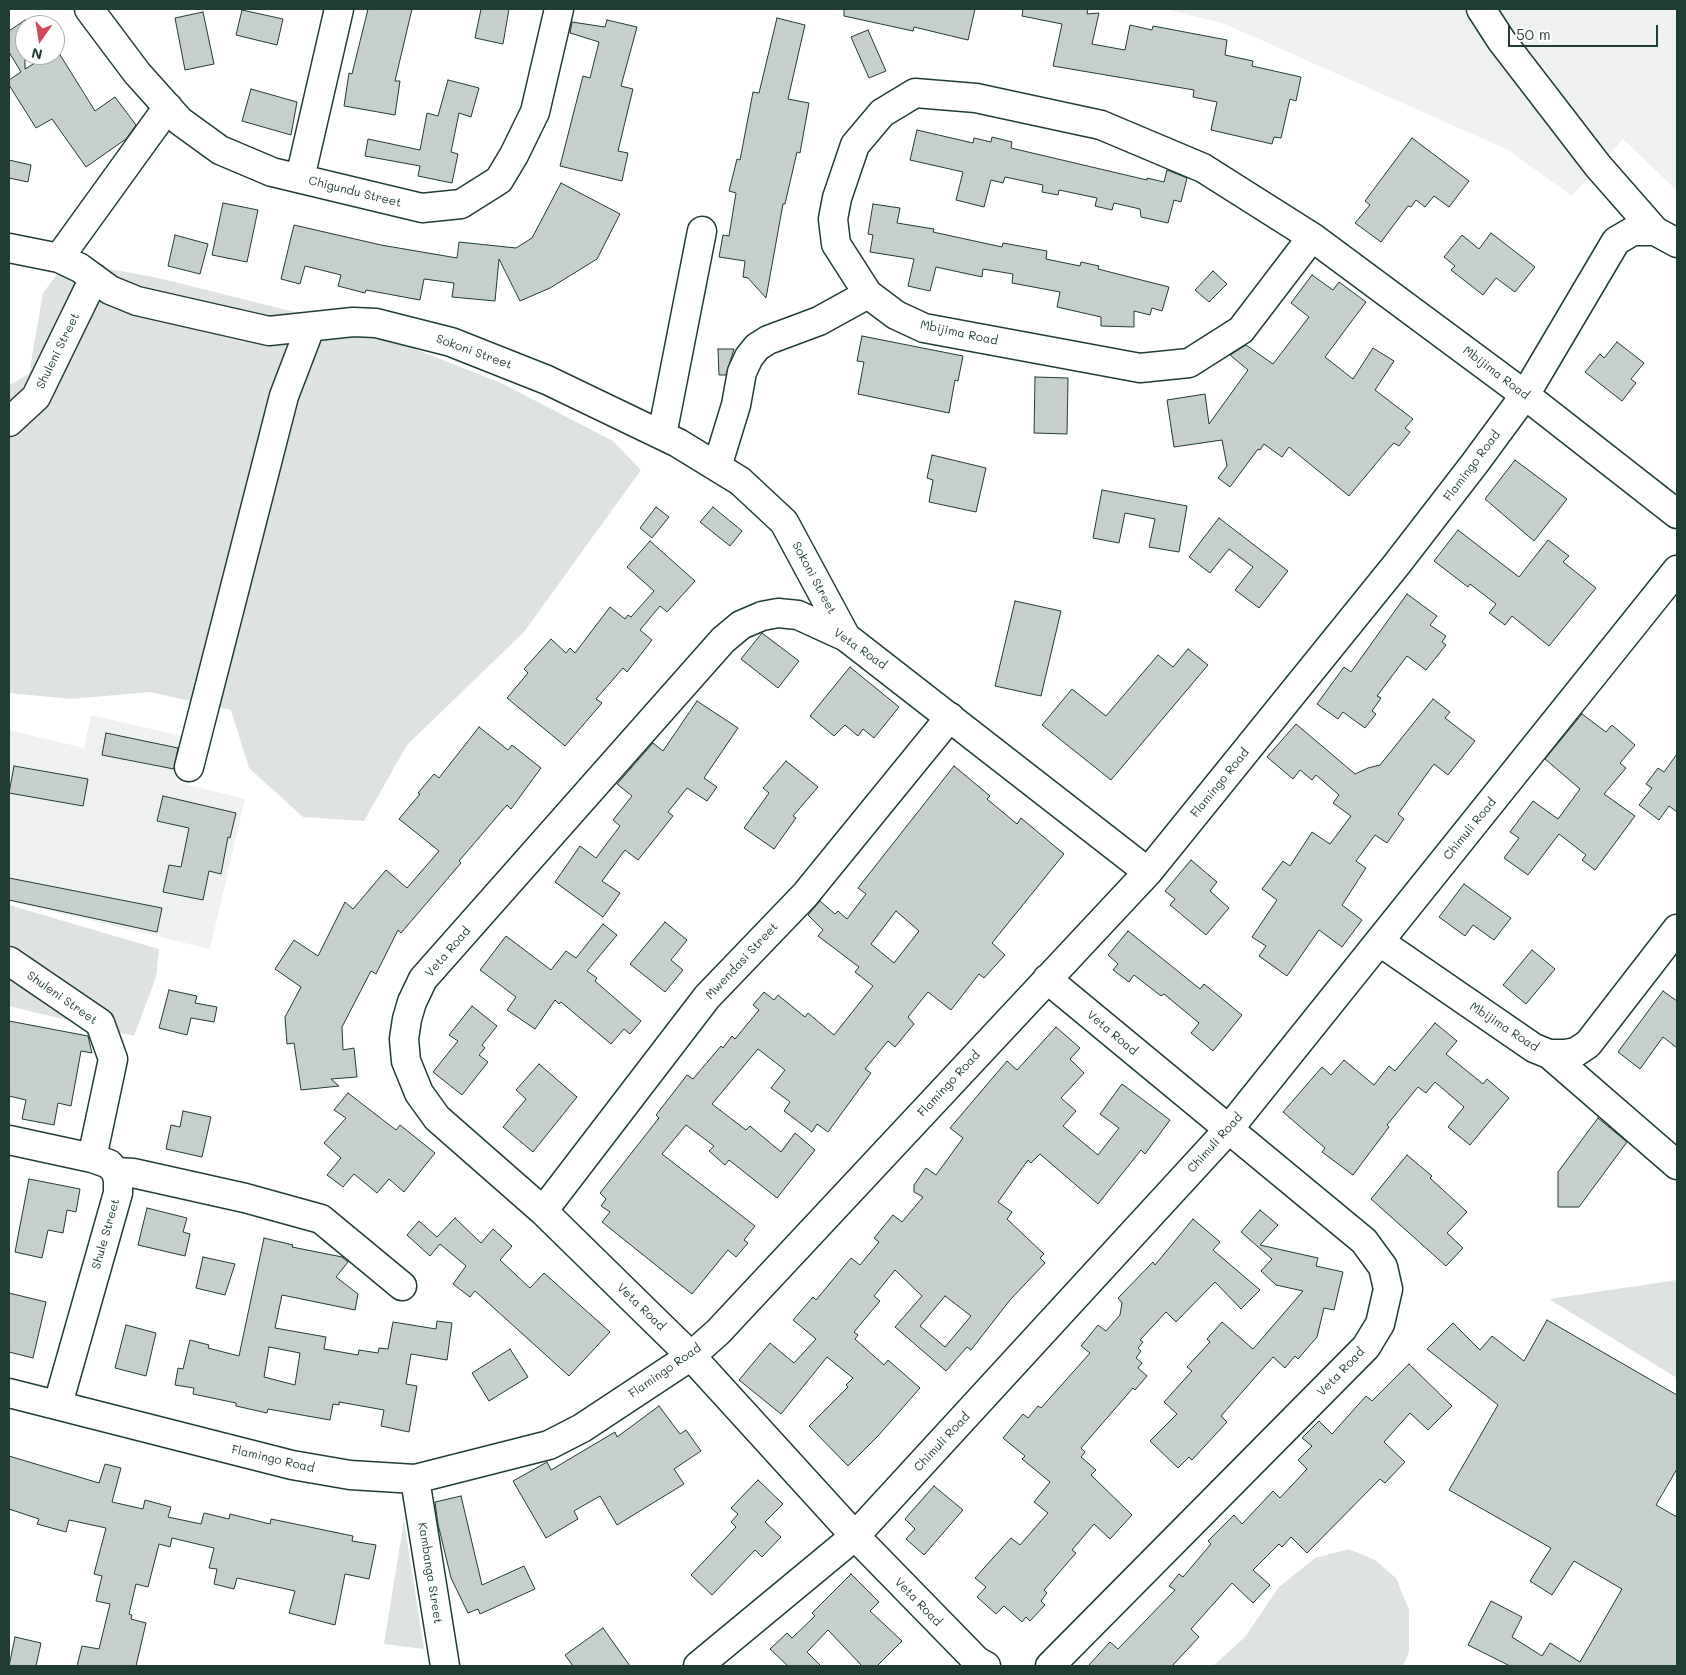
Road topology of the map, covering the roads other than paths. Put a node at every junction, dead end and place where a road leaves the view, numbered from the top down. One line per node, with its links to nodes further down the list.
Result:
1 (89, 9): 5 (street, Chigundu Street)
2 (339, 9): 6 (street)
3 (559, 9): 6 (street, Chigundu Street)
4 (1481, 9): 8 (street)
5 (168, 107): 6 (street, Chigundu Street); 11 (street)
6 (300, 178)
7 (702, 231): 17 (street)
8 (1655, 235): 15 (street, Flamingo Road)
9 (1312, 237): 13 (street, Mbijima Road); 13 (street, Mbijima Road); 15 (street, Mbijima Road)
10 (9, 248): 11 (street, Sokoni Street)
11 (59, 258): 12 (street, Sokoni Street)
12 (94, 278): 14 (street, Sokoni Street); 16 (street, Shuleni Street)
13 (868, 294): 18 (street)
14 (310, 328): 17 (street, Sokoni Street); 23 (street)
15 (1525, 394): 19 (street, Mbijima Road); 24 (street, Flamingo Road)
16 (11, 426)
17 (662, 435): 18 (street, Sokoni Street)
18 (717, 467): 21 (street, Sokoni Street)
19 (1677, 514)
20 (1677, 570): 26 (street, Chimuli Road)
21 (846, 637): 22 (street, Veta Road); 35 (street, Veta Road)
22 (950, 716): 24 (street, Veta Road); 35 (street, Mwendasi Street)
23 (188, 767)
24 (1148, 872): 28 (street, Flamingo Road)
25 (1677, 928): 29 (street, Mbijima Road)
26 (1380, 942): 29 (street, Mbijima Road); 30 (street, Chimuli Road)
27 (9, 961): 32 (street, Shuleni Street)
28 (1047, 979): 30 (street, Veta Road); 37 (street, Flamingo Road)
29 (1549, 1054): 33 (street)
30 (1228, 1130): 41 (street, Chimuli Road); 45 (street, Veta Road)
31 (9, 1140): 32 (street)
32 (92, 1158): 34 (street)
33 (1677, 1165)
34 (116, 1172): 36 (street); 39 (street, Shule Street)
35 (543, 1211): 37 (street, Veta Road)
36 (402, 1286)
37 (691, 1356): 40 (street, Flamingo Road); 41 (street, Veta Road)
38 (9, 1393): 39 (street, Flamingo Road)
39 (58, 1404): 40 (street, Flamingo Road)
40 (415, 1479): 42 (street, Kambanga Street)
41 (855, 1536): 43 (street, Chimuli Road); 44 (street, Veta Road)
42 (445, 1666)
43 (698, 1666)
44 (986, 1666)
45 (1050, 1666)

